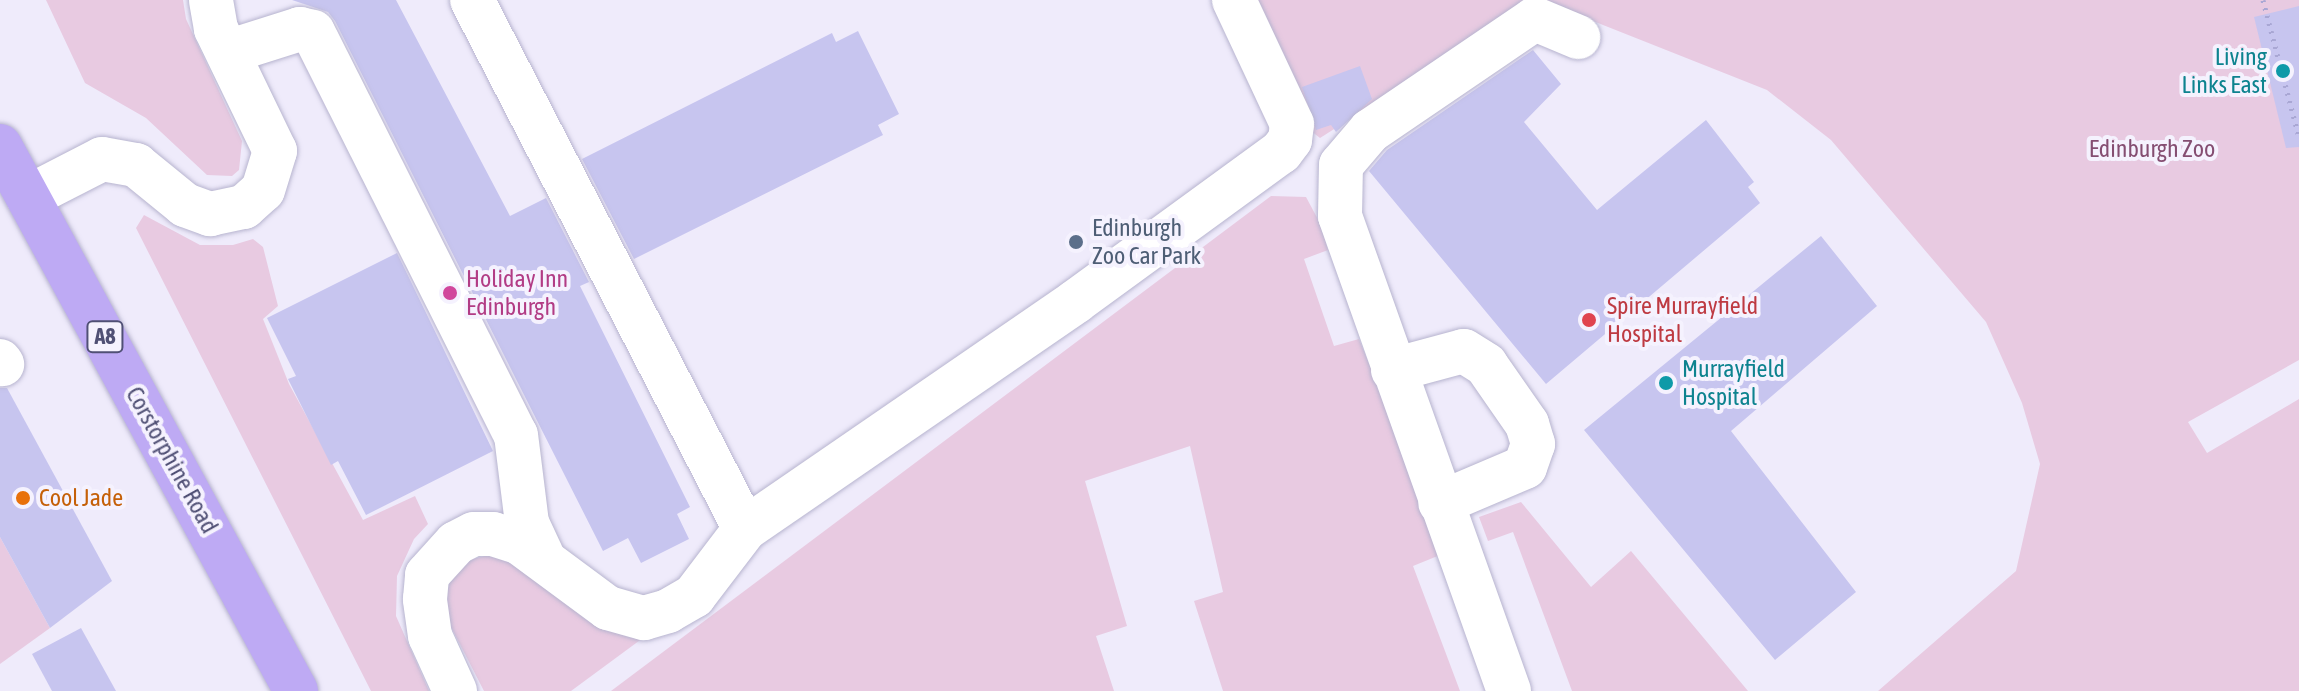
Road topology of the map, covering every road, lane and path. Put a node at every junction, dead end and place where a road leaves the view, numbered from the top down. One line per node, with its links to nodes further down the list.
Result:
1 (211, 0): 6 (lane)
2 (472, 0): 12 (lane)
3 (1234, 0): 12 (lane)
4 (2263, 0): 7 (path)
5 (1578, 37): 10 (lane)
6 (225, 46): 9 (lane); 13 (lane)
7 (2299, 137)
8 (0, 146): 9 (main road, Corstorphine Road / A8)
9 (28, 197): 14 (main road, Corstorphine Road / A8)
10 (1393, 370): 11 (lane); 11 (lane)
11 (1440, 503): 16 (lane)
12 (745, 529): 13 (lane)
13 (543, 557): 15 (lane)
14 (296, 691)
15 (455, 691)
16 (1509, 691)

